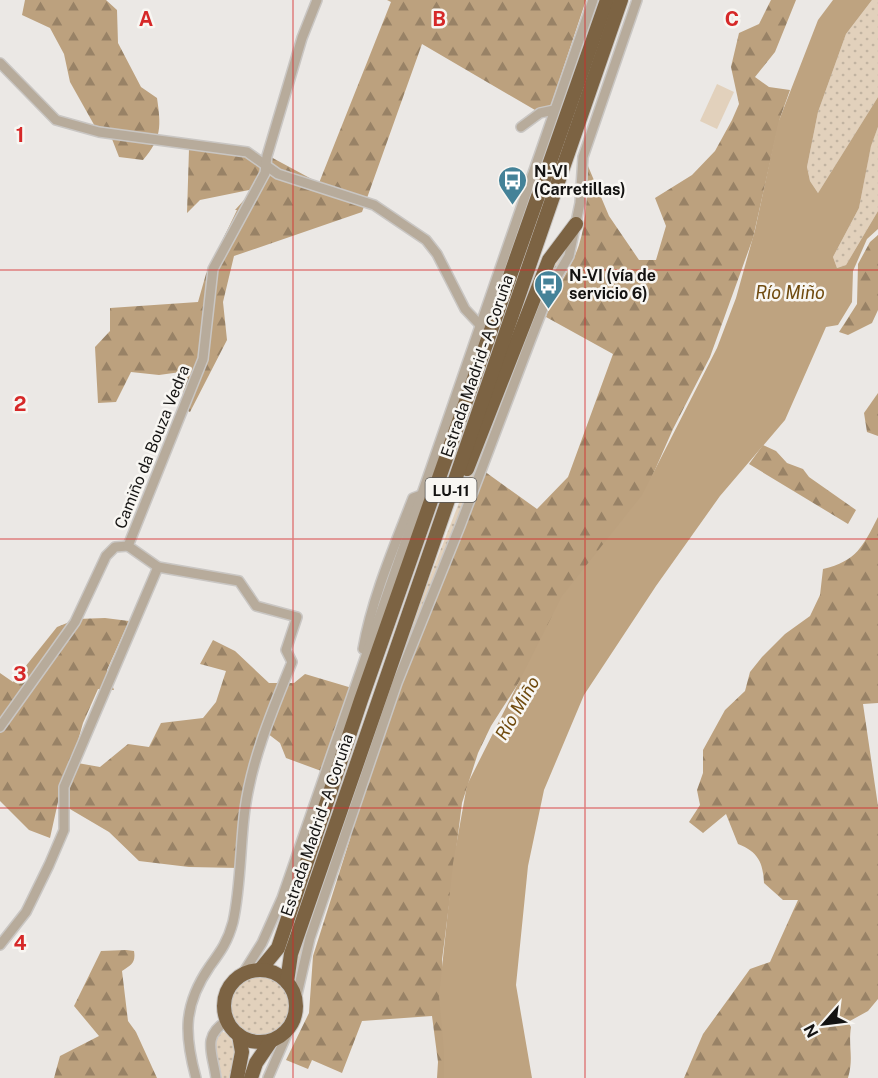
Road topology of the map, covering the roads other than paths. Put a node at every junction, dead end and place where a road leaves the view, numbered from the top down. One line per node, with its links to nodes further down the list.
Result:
1 (317, 0): 9 (street, Camiño da Bouza Vedra)
2 (593, 0): 7 (street)
3 (606, 0): 17 (highway, Estrada Madrid - A Coruña / LU-11)
4 (621, 0): 14 (highway, Estrada Madrid - A Coruña / LU-11)
5 (637, 0): 10 (street)
6 (0, 63): 9 (street)
7 (554, 110): 8 (street); 11 (street)
8 (521, 127)
9 (266, 165): 11 (street); 12 (street, Camiño da Bouza Vedra)
10 (576, 224): 14 (highway); 20 (street)
11 (480, 325): 18 (street)
12 (128, 546): 13 (street, Camiño da Bouza Vedra); 15 (street)
13 (158, 567): 16 (street); 25 (street, Camiño da Bouza Vedra)
14 (413, 598): 19 (highway, Estrada Madrid - A Coruña / LU-11)
15 (0, 727)
16 (0, 945)
17 (260, 970): 18 (highway); 19 (highway)
18 (242, 975): 21 (highway)
19 (287, 982): 20 (highway)
20 (296, 999): 22 (highway)
21 (227, 1021): 23 (highway); 26 (street)
22 (290, 1027): 24 (highway); 29 (street)
23 (239, 1035): 24 (highway); 27 (highway)
24 (271, 1041): 28 (highway)
25 (196, 1078)
26 (216, 1078)
27 (237, 1078)
28 (251, 1078)
29 (268, 1078)

